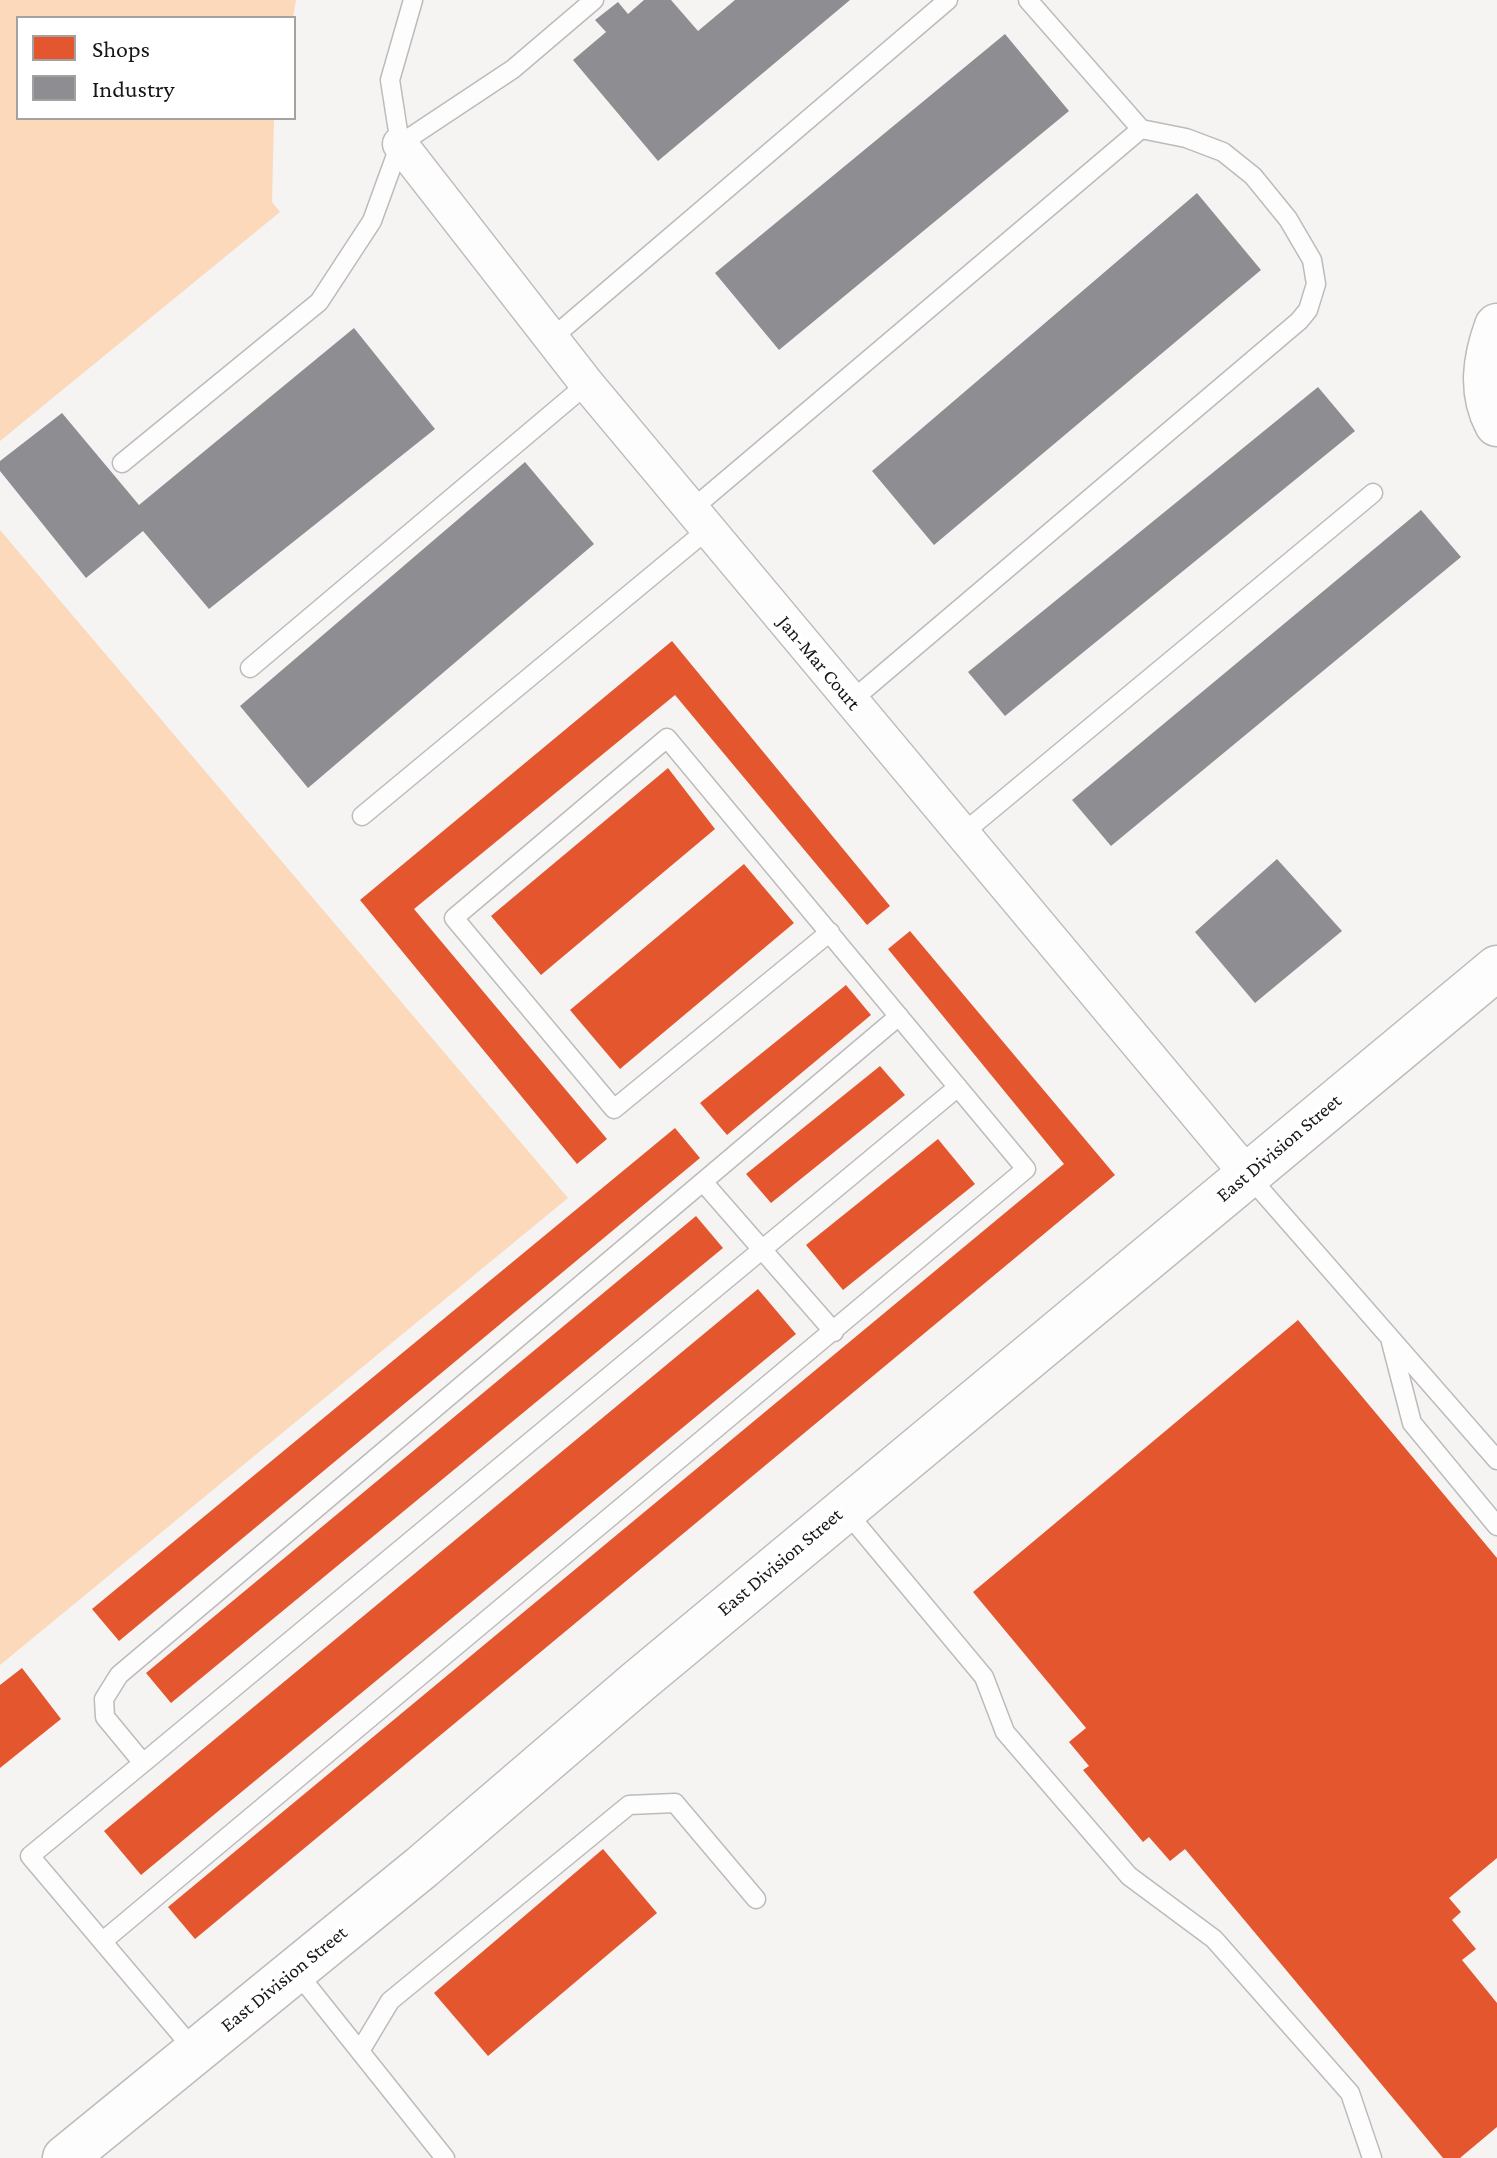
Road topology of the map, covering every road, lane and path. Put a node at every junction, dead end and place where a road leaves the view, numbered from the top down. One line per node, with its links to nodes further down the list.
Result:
1 (413, 0): 6 (lane)
2 (594, 0): 6 (lane)
3 (948, 0): 8 (lane)
4 (1028, 0): 5 (lane)
5 (1141, 129): 13 (lane); 15 (lane)
6 (400, 144): 8 (street, Jan-Mar Court); 11 (lane)
7 (1497, 326): 10 (street)
8 (552, 338): 9 (street, Jan-Mar Court)
9 (587, 384): 13 (street, Jan-Mar Court); 14 (lane)
10 (1495, 421)
11 (122, 463)
12 (1373, 493): 17 (lane)
13 (699, 520): 15 (street, Jan-Mar Court); 16 (lane)
14 (250, 668)
15 (851, 701): 17 (street, Jan-Mar Court)
16 (362, 816)
17 (962, 834): 22 (street, Jan-Mar Court)
18 (830, 932): 18 (lane); 20 (lane)
19 (1497, 968): 22 (street, East Division Street)
20 (899, 1016): 21 (lane); 23 (lane)
21 (958, 1087): 24 (lane); 25 (lane)
22 (1247, 1174): 26 (lane); 28 (street, East Division Street)
23 (704, 1183): 24 (lane); 30 (lane)
24 (762, 1249): 25 (lane); 30 (lane)
25 (834, 1332): 32 (lane)
26 (1390, 1338): 27 (lane); 29 (lane)
27 (1497, 1460)
28 (844, 1509): 33 (street, East Division Street); 38 (lane)
29 (1497, 1526)
30 (143, 1763): 32 (lane)
31 (756, 1899): 35 (lane)
32 (103, 1941): 34 (lane)
33 (295, 1970): 34 (street, East Division Street); 35 (lane)
34 (195, 2051): 36 (street, East Division Street)
35 (360, 2051): 37 (lane)
36 (65, 2158)
37 (445, 2158)
38 (1372, 2158)

